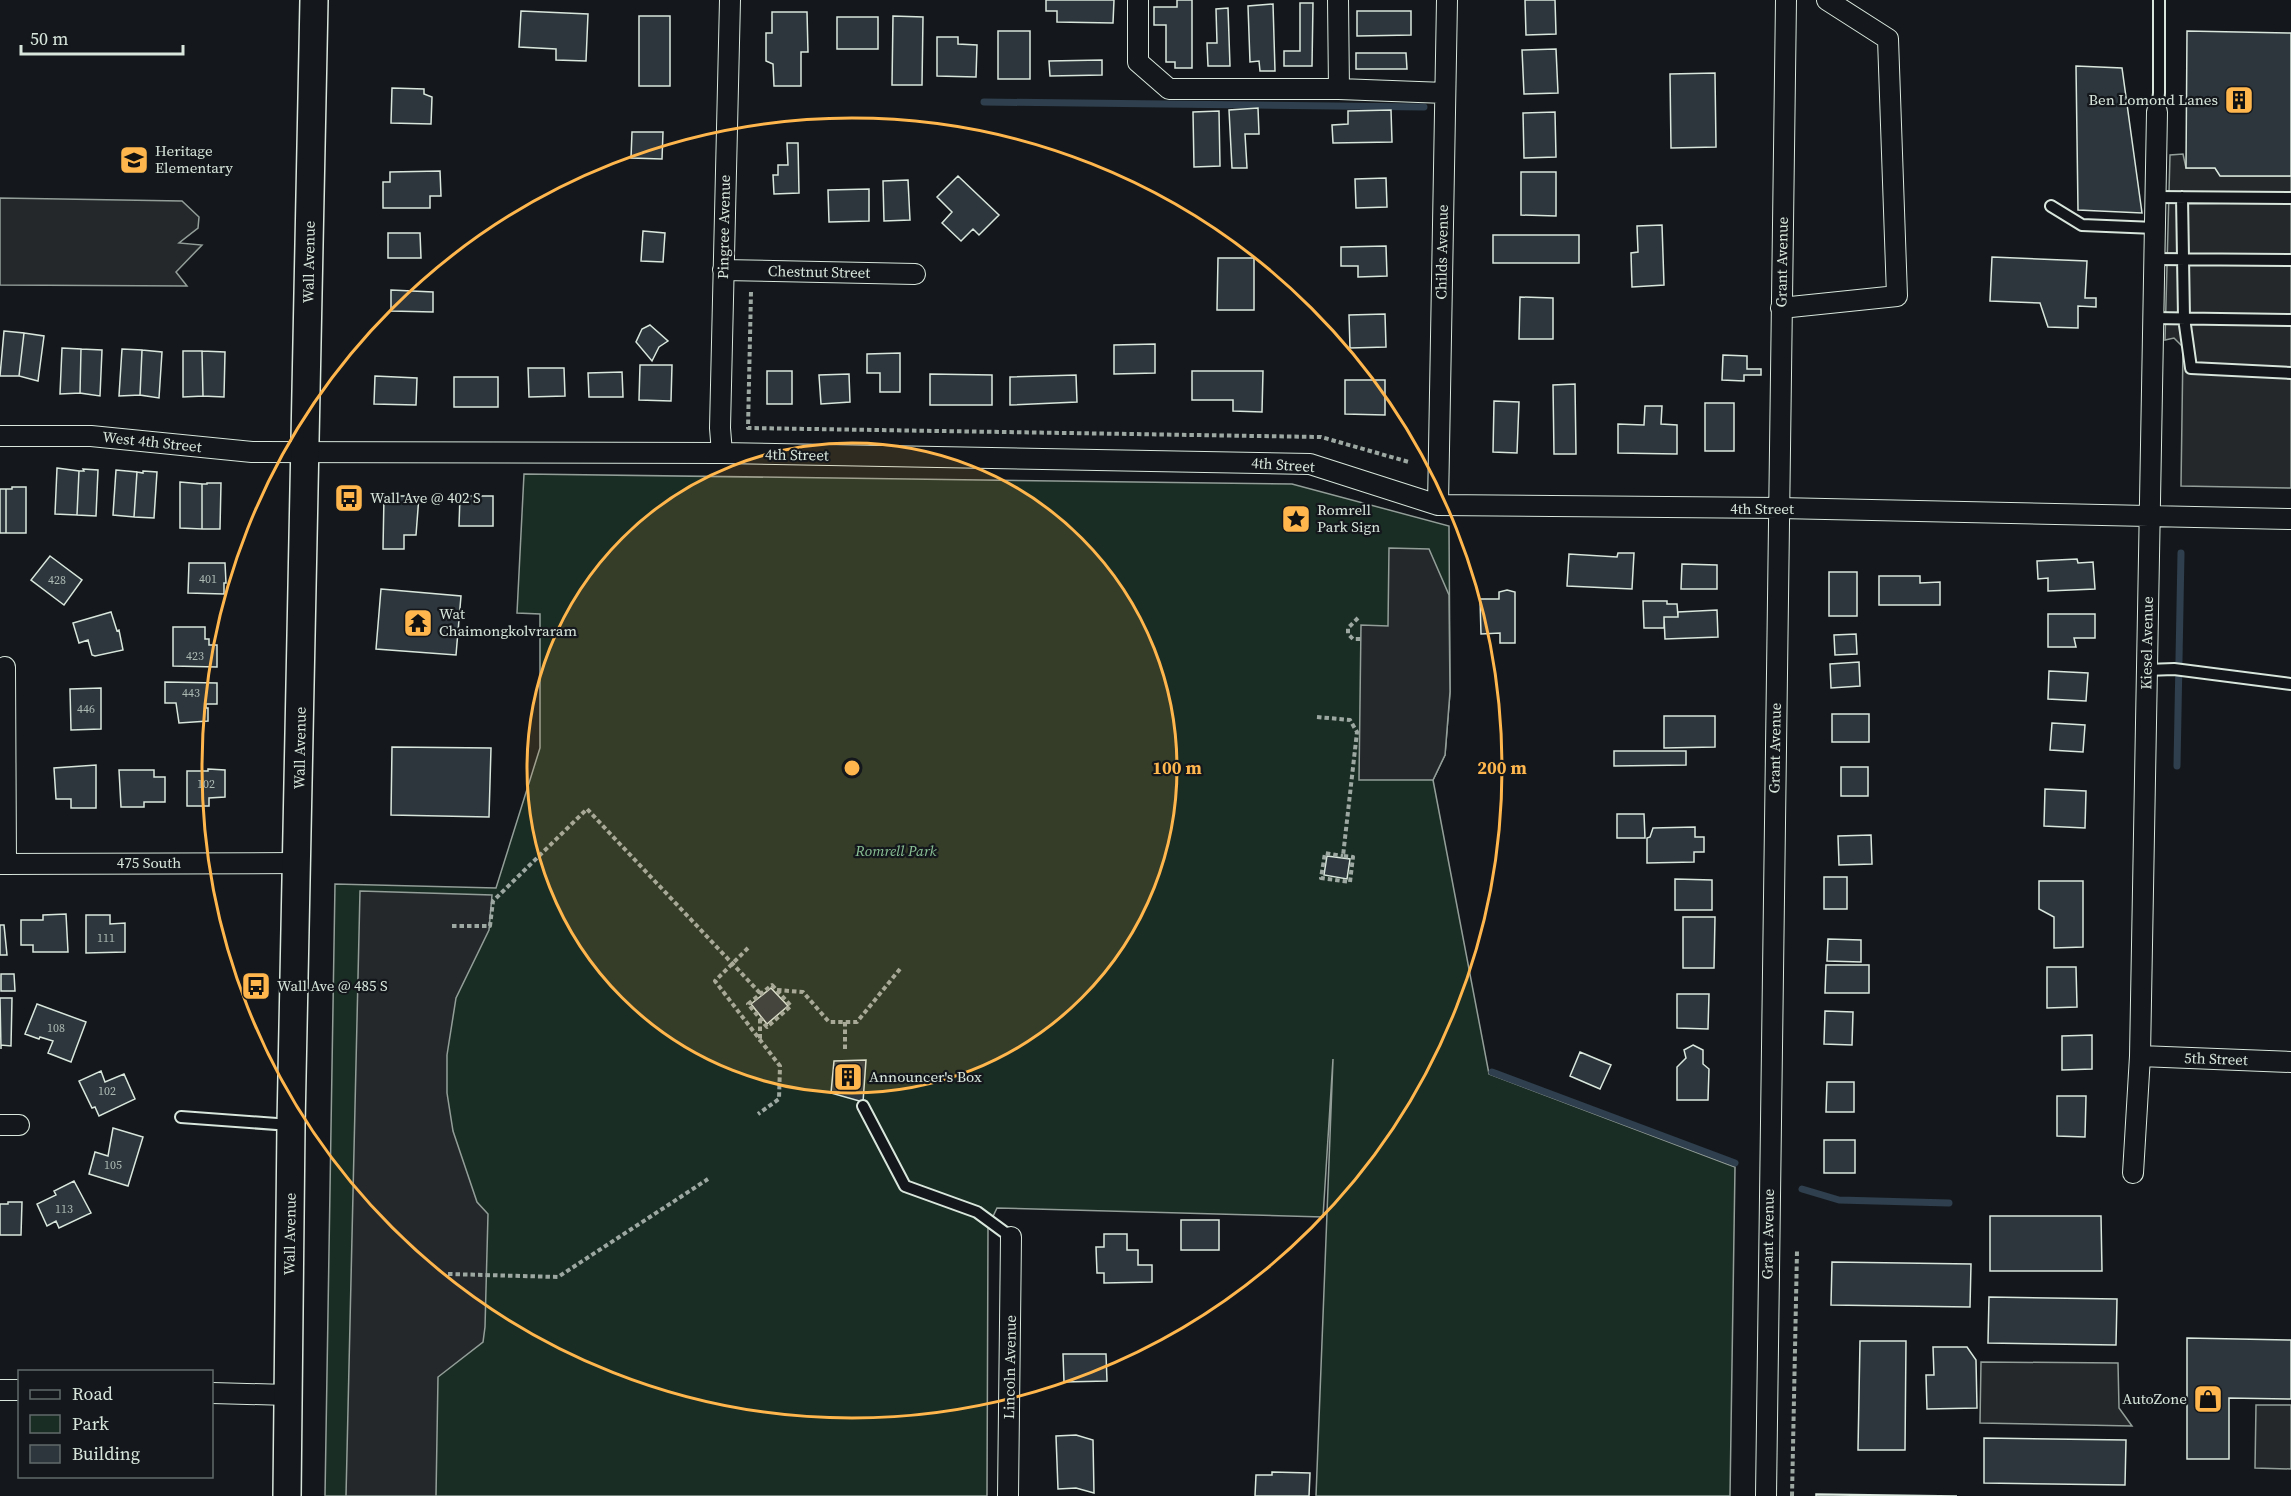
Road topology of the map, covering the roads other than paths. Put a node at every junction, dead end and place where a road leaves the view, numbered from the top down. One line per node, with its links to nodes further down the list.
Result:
1 (315, 0): 28 (main road, Wall Avenue)
2 (730, 0): 20 (street, Pingree Avenue)
3 (1138, 0): 9 (street)
4 (1338, 0): 9 (street)
5 (1447, 0): 10 (street, Childs Avenue)
6 (1786, 0): 22 (street, Grant Avenue)
7 (1827, 0): 22 (street)
8 (2159, 0): 11 (lane)
9 (1339, 89): 10 (street)
10 (1445, 93): 30 (street, Childs Avenue)
11 (2157, 112): 12 (street, Kiesel Avenue)
12 (2156, 197): 13 (lane); 16 (street, Kiesel Avenue)
13 (2182, 197): 14 (lane); 18 (lane)
14 (2291, 198)
15 (2051, 206): 16 (lane)
16 (2155, 228): 17 (street, Kiesel Avenue)
17 (2154, 259): 18 (lane); 23 (street, Kiesel Avenue)
18 (2183, 260): 19 (lane); 24 (lane)
19 (2291, 260)
20 (723, 270): 21 (street, Chestnut Street); 29 (street, Pingree Avenue)
21 (915, 274)
22 (1781, 308): 31 (street, Grant Avenue)
23 (2153, 318): 24 (lane); 32 (street, Kiesel Avenue)
24 (2184, 318): 25 (lane); 26 (lane)
25 (2291, 320)
26 (2291, 373)
27 (0, 436): 28 (street, West 4th Street)
28 (304, 452): 29 (street, 4th Street); 37 (main road, Wall Avenue)
29 (722, 453): 30 (street, 4th Street)
30 (1438, 505): 31 (street, 4th Street)
31 (1779, 508): 32 (street, 4th Street); 52 (street, Grant Avenue)
32 (2149, 516): 33 (street, 4th Street); 35 (street, Kiesel Avenue)
33 (2291, 519)
34 (5, 668): 38 (street)
35 (2146, 670): 36 (lane); 39 (street, Kiesel Avenue)
36 (2291, 684)
37 (298, 863): 38 (street, 475 South); 43 (main road, Wall Avenue)
38 (3, 864)
39 (2140, 1056): 40 (street, 5th Street); 44 (street, Kiesel Avenue)
40 (2291, 1062)
41 (863, 1106): 45 (lane)
42 (181, 1117): 43 (lane)
43 (291, 1125): 49 (main road, Wall Avenue)
44 (2133, 1173)
45 (1011, 1237): 51 (street, Lincoln Avenue)
46 (0, 1390): 47 (street)
47 (18, 1390)
48 (213, 1393): 49 (street)
49 (288, 1395): 50 (main road, Wall Avenue)
50 (287, 1496)
51 (1008, 1496)
52 (1766, 1496)

